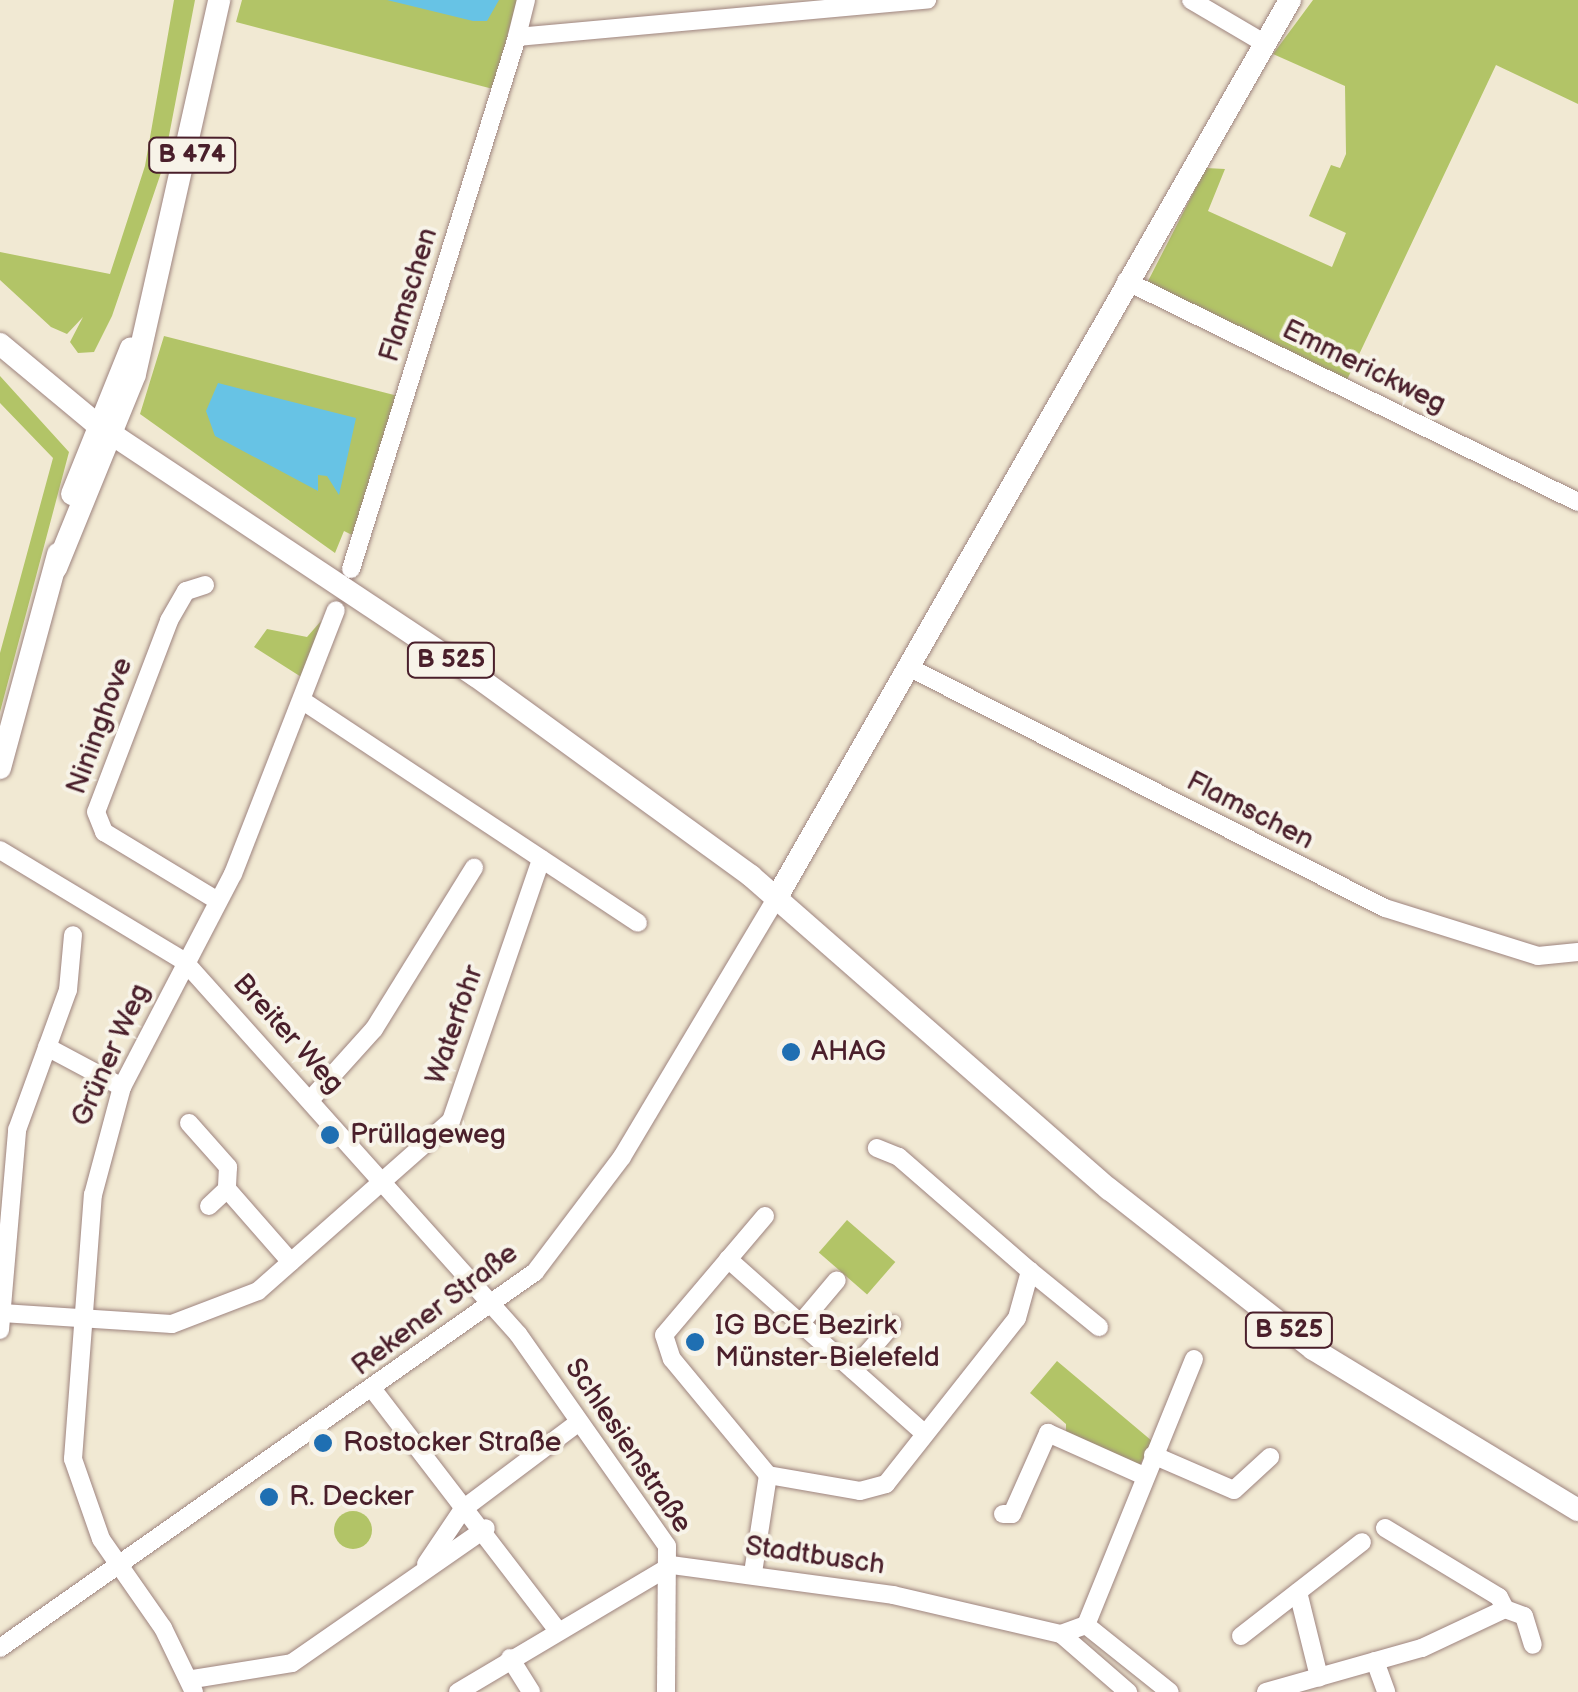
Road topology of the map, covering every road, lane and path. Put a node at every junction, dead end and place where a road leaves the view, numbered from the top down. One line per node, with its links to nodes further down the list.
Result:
1 (220, 0): 10 (main road, B 474)
2 (526, 0): 6 (street, Flamschen)
3 (928, 0): 6 (street)
4 (1191, 0): 7 (street)
5 (1290, 0): 7 (main road)
6 (517, 37): 12 (street, Flamschen)
7 (1264, 43): 8 (main road)
8 (1126, 281): 11 (street, Emmerickweg); 15 (main road)
9 (0, 344): 10 (main road, B 525)
10 (103, 429): 17 (main road, B 474); 21 (main road, B 525)
11 (1578, 502)
12 (351, 568)
13 (205, 585): 22 (street, Nininghove)
14 (336, 610): 16 (street, Grüner Weg)
15 (912, 668): 21 (main road); 25 (street, Flamschen)
16 (306, 703): 19 (street); 22 (street, Grüner Weg)
17 (0, 768)
18 (0, 850): 26 (street, Breiter Weg)
19 (541, 859): 23 (street); 32 (street, Waterfohr)
20 (474, 868): 29 (street)
21 (777, 897): 40 (street, Rekener Straße); 56 (main road, B 525)
22 (218, 902): 26 (street, Grüner Weg)
23 (638, 923)
24 (74, 935): 27 (street)
25 (1578, 952)
26 (184, 962): 28 (street, Grüner Weg); 29 (street, Breiter Weg)
27 (47, 1048): 28 (street); 42 (street)
28 (122, 1087): 41 (street, Grüner Weg)
29 (311, 1099): 32 (street, Breiter Weg)
30 (188, 1123): 33 (street)
31 (877, 1148): 38 (street)
32 (381, 1182): 37 (street, Waterfohr); 40 (street, Breiter Weg)
33 (227, 1189): 34 (street); 37 (street)
34 (209, 1206)
35 (765, 1216): 36 (street)
36 (728, 1259): 43 (street); 53 (street)
37 (291, 1262): 41 (street, Waterfohr)
38 (1030, 1271): 45 (street); 50 (street)
39 (837, 1280): 43 (street)
40 (495, 1306): 48 (street, Rekener Straße); 49 (street, Schlesienstraße)
41 (81, 1320): 42 (street, Waterfohr); 62 (street, Grüner Weg)
42 (1, 1321)
43 (800, 1324): 47 (street)
44 (892, 1325): 47 (street)
45 (1099, 1328)
46 (1194, 1359): 51 (street)
47 (853, 1370): 50 (street)
48 (374, 1390): 55 (street); 62 (street, Rekener Straße)
49 (579, 1422): 55 (street); 61 (street, Schlesienstraße)
50 (924, 1432): 53 (street)
51 (1154, 1455): 52 (street); 54 (street)
52 (1270, 1457)
53 (768, 1475): 64 (street)
54 (1144, 1476): 57 (street); 67 (street)
55 (463, 1509): 58 (street); 63 (street)
56 (1578, 1510)
57 (1004, 1514)
58 (486, 1528): 63 (street); 68 (street)
59 (1385, 1528): 66 (street)
60 (1362, 1542): 65 (street)
61 (672, 1566): 64 (street, Stadtbusch); 68 (street); 79 (street, Schlesienstraße)
62 (119, 1569): 72 (street, Rekener Straße); 76 (street, Grüner Weg)
63 (420, 1572): 76 (street)
64 (753, 1573): 69 (street, Stadtbusch)
65 (1298, 1592): 70 (street); 75 (street)
66 (1505, 1609): 71 (street); 74 (street)
67 (1086, 1626): 69 (street); 81 (street)
68 (556, 1628): 73 (street)
69 (1061, 1634): 80 (street)
70 (1241, 1636)
71 (1533, 1645)
72 (0, 1648)
73 (510, 1658): 77 (street); 78 (street)
74 (1375, 1661): 75 (street); 83 (street)
75 (1319, 1677): 82 (street)
76 (194, 1686)
77 (458, 1692)
78 (531, 1692)
79 (666, 1692)
80 (1128, 1692)
81 (1170, 1692)
82 (1266, 1692)
83 (1386, 1692)

